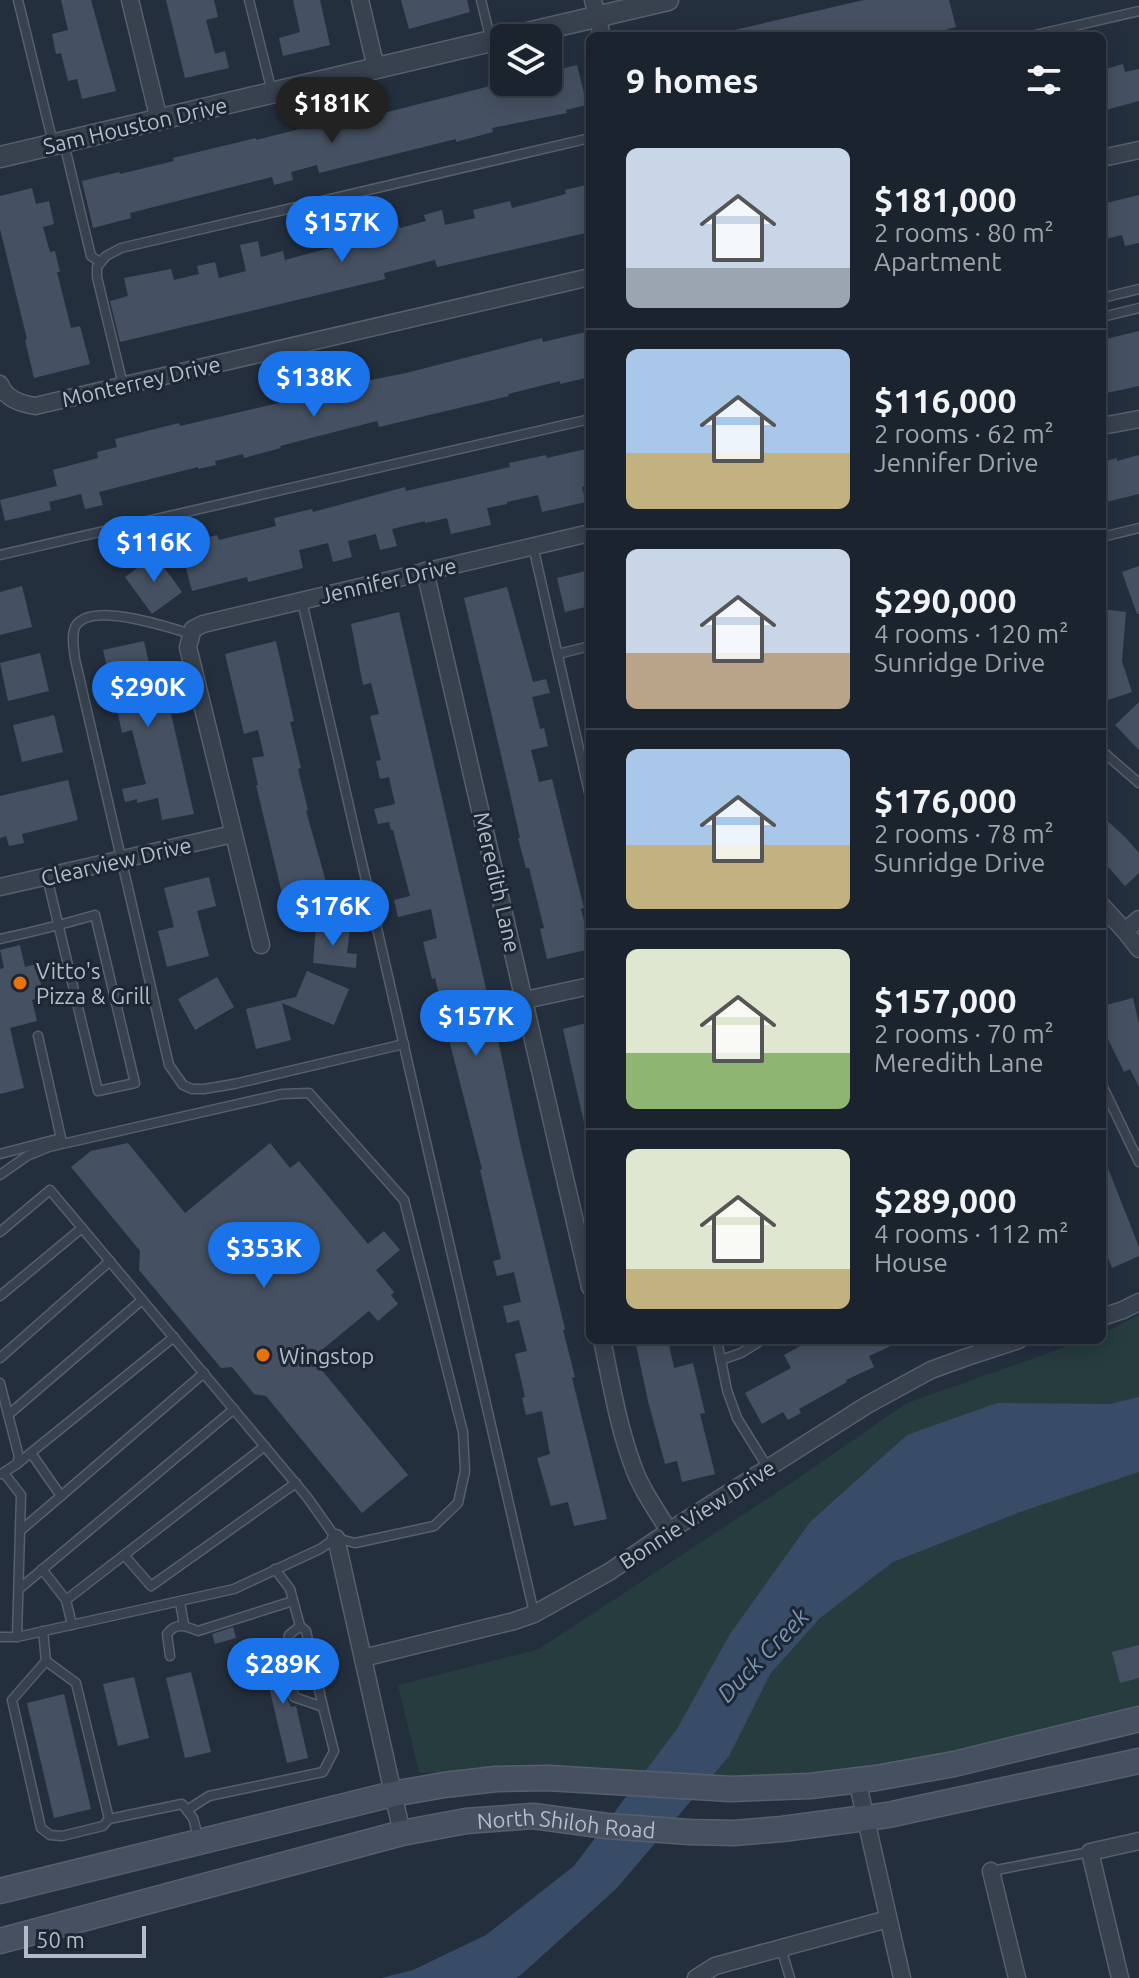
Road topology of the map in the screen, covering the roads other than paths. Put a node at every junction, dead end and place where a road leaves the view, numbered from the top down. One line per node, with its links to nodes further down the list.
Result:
1 (18, 0): 17 (lane)
2 (130, 0): 15 (street)
3 (249, 0): 14 (lane)
4 (360, 0): 13 (street)
5 (481, 0): 9 (lane)
6 (668, 0): 8 (street, Sam Houston Drive)
7 (1139, 11): 11 (lane)
8 (597, 18): 10 (street, Sam Houston Drive)
9 (493, 24)
10 (562, 26)
11 (1048, 32)
12 (490, 41): 13 (street, Sam Houston Drive)
13 (376, 68): 14 (street, Sam Houston Drive)
14 (272, 93): 15 (street, Sam Houston Drive)
15 (159, 120): 17 (street, Sam Houston Drive)
16 (586, 139): 21 (lane)
17 (58, 143): 19 (street, Sam Houston Drive); 21 (lane)
18 (1139, 150): 20 (street)
19 (0, 157)
20 (1106, 157)
21 (100, 262): 28 (lane)
22 (586, 278): 28 (street, Monterrey Drive)
23 (1139, 289): 24 (lane)
24 (1106, 297)
25 (1139, 308): 26 (lane)
26 (1106, 316)
27 (0, 384): 28 (street, Monterrey Drive)
28 (123, 385)
29 (1139, 419): 31 (street)
30 (586, 420): 36 (lane)
31 (1106, 425)
32 (1139, 528): 34 (lane)
33 (586, 534): 35 (street, Jennifer Drive)
34 (1106, 536)
35 (533, 546): 37 (street, Jennifer Drive); 41 (lane)
36 (0, 555)
37 (425, 571): 38 (street, Jennifer Drive); 57 (street, Meredith Lane)
38 (302, 600): 39 (street, Jennifer Drive); 59 (lane)
39 (191, 634): 45 (street); 46 (lane)
40 (586, 647): 41 (lane)
41 (558, 654): 43 (lane)
42 (1106, 754): 44 (lane)
43 (586, 779)
44 (1139, 783)
45 (233, 834): 46 (street, Clearview Drive); 54 (street)
46 (120, 860): 47 (street, Clearview Drive); 59 (lane)
47 (47, 877): 48 (street, Clearview Drive); 51 (lane)
48 (0, 887)
49 (1106, 910): 52 (street)
50 (1139, 919): 52 (street)
51 (59, 925): 51 (lane); 53 (lane)
52 (1125, 931): 55 (street)
53 (0, 939)
54 (261, 945)
55 (1139, 949)
56 (586, 987): 57 (street)
57 (525, 1000): 67 (street, Meredith Lane)
58 (38, 1036): 61 (lane)
59 (404, 1044): 100 (lane)
60 (1106, 1093): 62 (lane)
61 (0, 1154)
62 (1139, 1162)
63 (1, 1173): 92 (lane)
64 (82, 1228): 65 (lane); 66 (lane); 68 (lane)
65 (0, 1232)
66 (110, 1261): 69 (lane); 77 (lane)
67 (586, 1269)
68 (0, 1296)
69 (142, 1300): 72 (lane); 82 (lane)
70 (1139, 1302): 71 (street)
71 (1106, 1316)
72 (174, 1337): 79 (lane); 84 (lane)
73 (603, 1344): 91 (street)
74 (718, 1344): 78 (lane)
75 (756, 1344): 78 (lane)
76 (1007, 1344): 86 (street, Bonnie View Drive)
77 (0, 1358)
78 (721, 1360): 86 (lane)
79 (204, 1373): 81 (lane); 89 (lane)
80 (0, 1383): 82 (lane)
81 (234, 1409): 83 (lane); 94 (lane)
82 (8, 1415): 85 (lane)
83 (265, 1446): 88 (lane); 93 (lane)
84 (31, 1453): 85 (lane); 89 (lane)
85 (17, 1464): 87 (lane)
86 (768, 1468): 91 (street, Bonnie View Drive)
87 (2, 1474): 90 (lane)
88 (296, 1483): 92 (lane); 93 (lane)
89 (61, 1496): 90 (lane)
90 (20, 1531): 96 (lane)
91 (669, 1531): 100 (street, Bonnie View Drive)
92 (336, 1538): 95 (lane); 108 (street)
93 (124, 1555): 97 (lane)
94 (42, 1569): 96 (lane); 97 (lane)
95 (275, 1569): 98 (lane); 99 (lane)
96 (19, 1589): 106 (lane)
97 (66, 1600): 101 (lane)
98 (293, 1601): 102 (lane); 103 (lane)
99 (180, 1602): 101 (lane); 102 (lane)
100 (534, 1614): 108 (street, Bonnie View Drive)
101 (72, 1625): 104 (lane)
102 (184, 1625): 107 (lane)
103 (300, 1626): 110 (lane); 110 (lane)
104 (43, 1631): 106 (lane); 109 (lane)
105 (0, 1637): 106 (lane)
106 (17, 1637)
107 (170, 1656)
108 (363, 1658): 115 (street)
109 (46, 1661): 118 (lane); 118 (lane)
110 (323, 1707): 116 (lane)
111 (1139, 1719): 113 (main road, North Shiloh Road)
112 (1139, 1761): 117 (main road, North Shiloh Road)
113 (857, 1780): 114 (main road, North Shiloh Road); 117 (street)
114 (731, 1789): 115 (main road, North Shiloh Road); 120 (main road)
115 (393, 1794): 119 (street); 122 (main road, North Shiloh Road)
116 (187, 1810): 118 (lane); 122 (lane)
117 (865, 1818): 120 (main road, North Shiloh Road); 126 (street)
118 (109, 1819)
119 (402, 1833): 120 (main road, North Shiloh Road); 127 (main road, North Shiloh Road)
120 (734, 1833)
121 (1139, 1841): 123 (street)
122 (199, 1842): 125 (main road, North Shiloh Road)
123 (1090, 1852): 124 (lane); 133 (street)
124 (991, 1871): 132 (street)
125 (0, 1891)
126 (888, 1919): 128 (street); 131 (street)
127 (0, 1941)
128 (781, 1948): 129 (street); 130 (lane)
129 (696, 1978)
130 (790, 1978)
131 (902, 1978)
132 (1017, 1978)
133 (1120, 1978)

